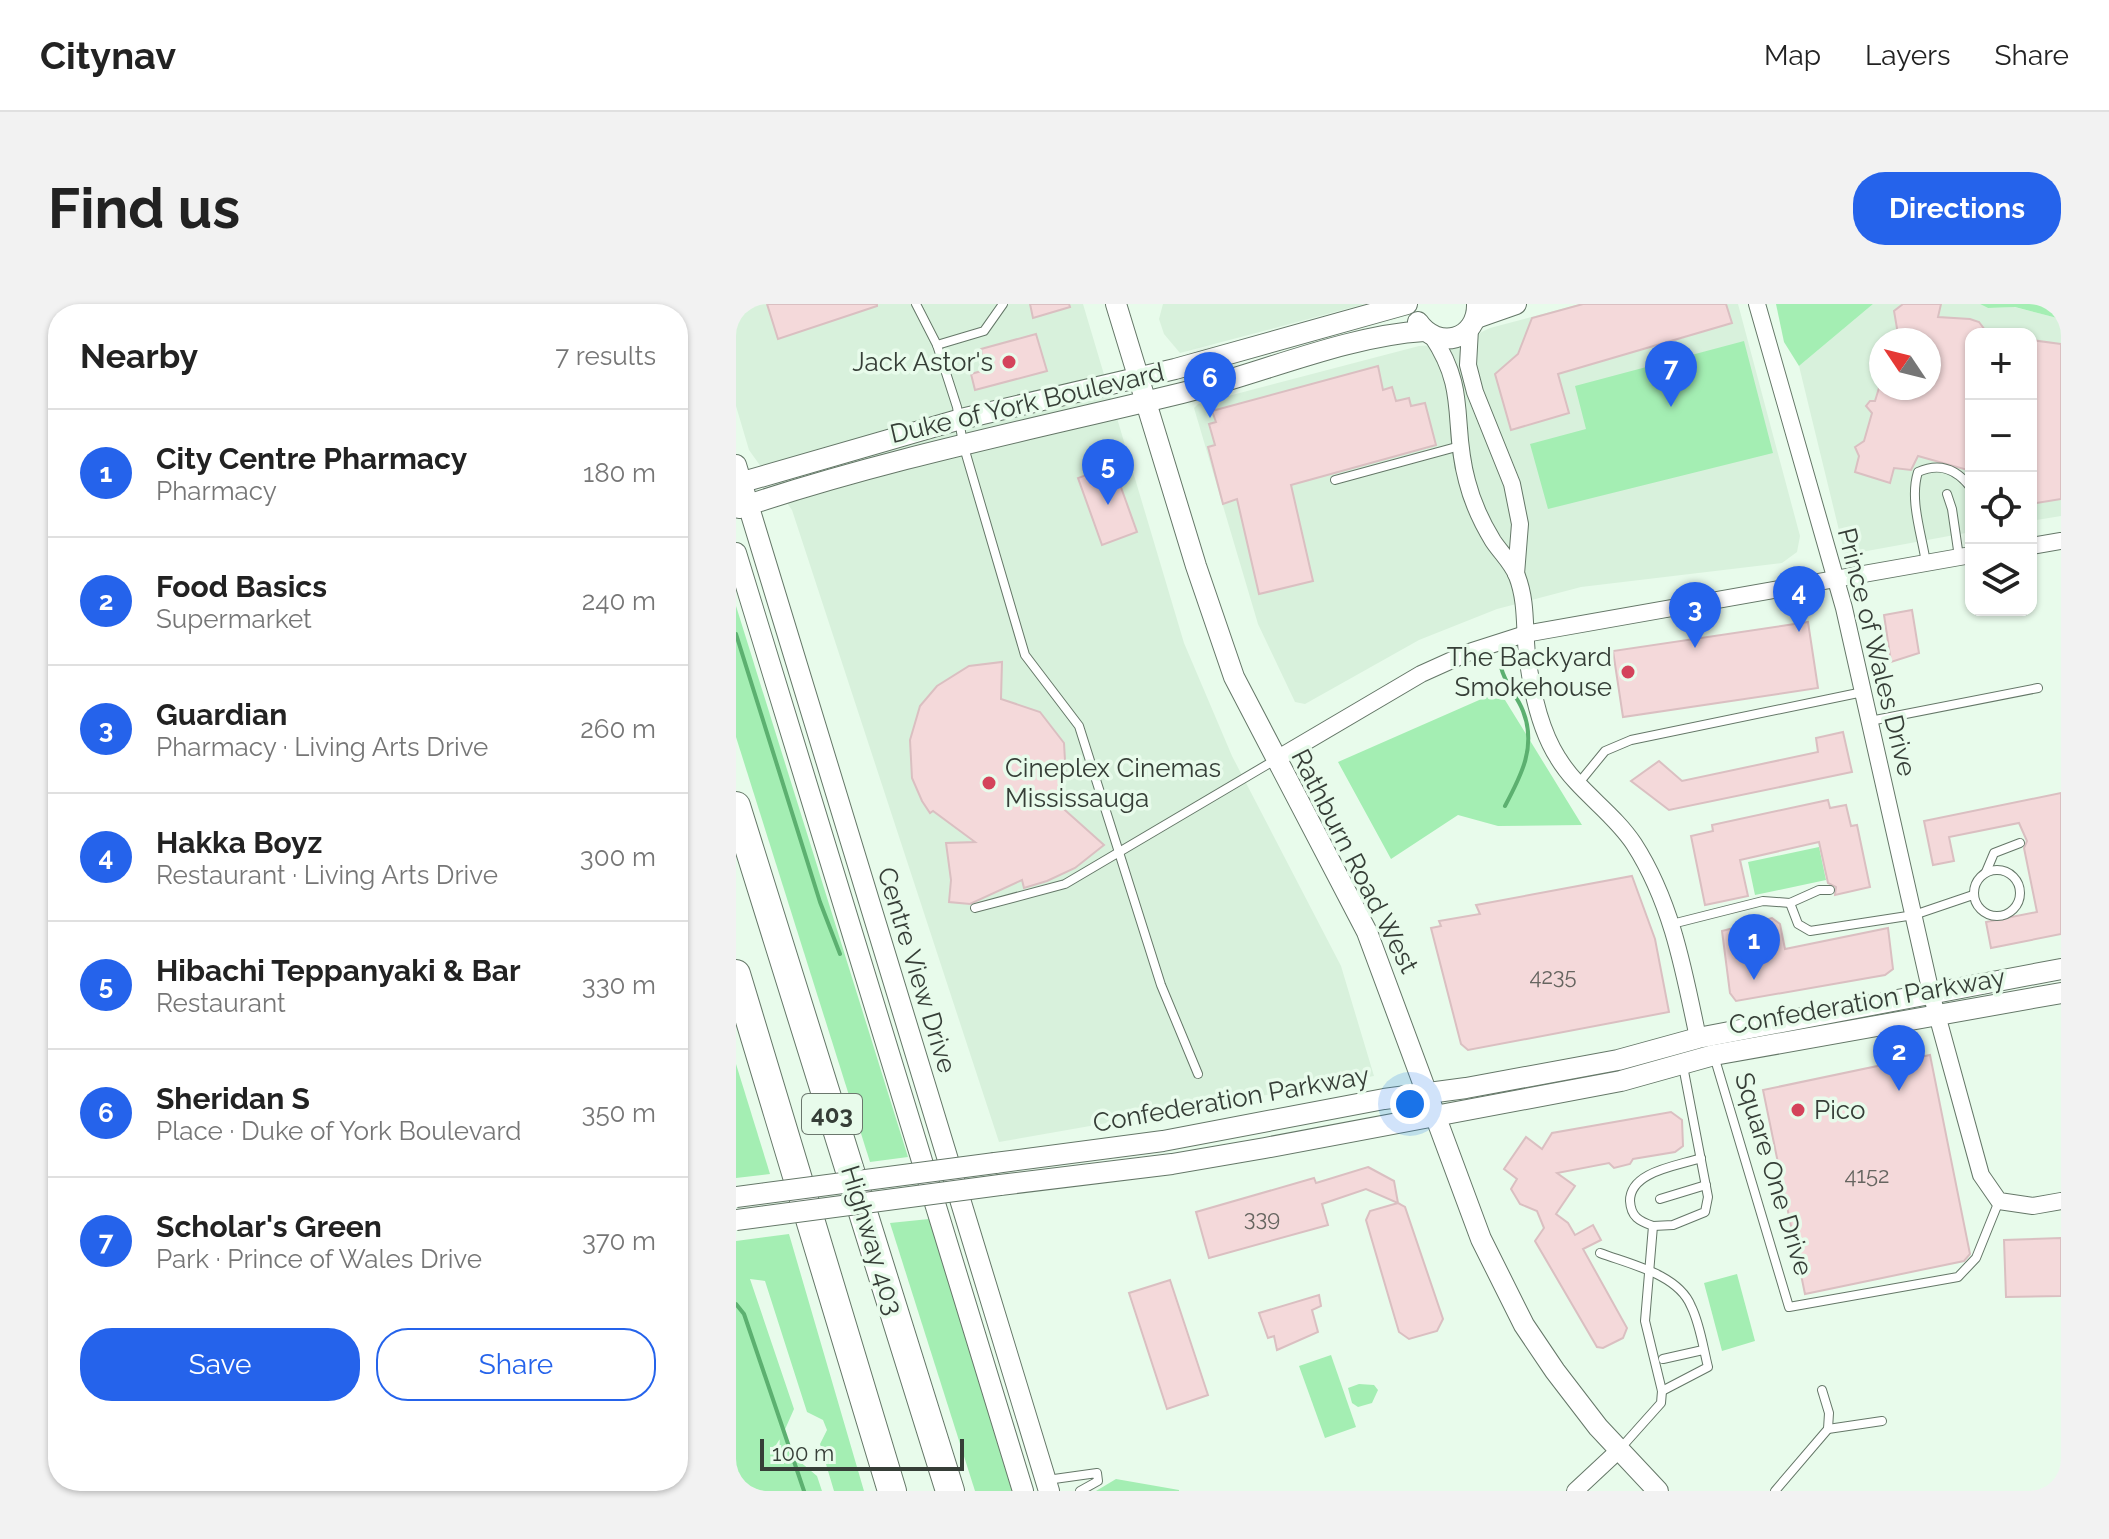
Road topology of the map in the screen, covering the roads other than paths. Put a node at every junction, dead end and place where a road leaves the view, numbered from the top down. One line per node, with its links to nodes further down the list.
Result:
1 (916, 304): 10 (lane)
2 (1003, 304): 10 (lane)
3 (1116, 304): 11 (street, Rathburn Road West)
4 (1407, 304): 11 (street, Duke of York Boulevard)
5 (1416, 304): 9 (street)
6 (1516, 304): 8 (street)
7 (1757, 304): 27 (street, Prince of Wales Drive)
8 (1474, 317): 9 (street, Duke of York Boulevard); 26 (street)
9 (1428, 334): 12 (street, Duke of York Boulevard); 15 (street)
10 (937, 345): 13 (lane)
11 (1139, 378): 12 (street, Rathburn Road West); 13 (street, Duke of York Boulevard)
12 (1146, 401): 14 (street, Duke of York Boulevard); 32 (street, Rathburn Road West)
13 (961, 419): 14 (lane); 16 (street, Duke of York Boulevard)
14 (963, 444): 20 (street, Duke of York Boulevard); 36 (lane)
15 (1461, 446): 17 (lane); 26 (street)
16 (738, 477): 20 (street, Centre View Drive)
17 (1335, 480)
18 (1965, 481): 25 (lane)
19 (1947, 494): 24 (lane)
20 (742, 506): 72 (street, Centre View Drive)
21 (2061, 541): 22 (street)
22 (2037, 545)
23 (736, 553): 75 (street, Centre View Drive)
24 (1965, 556): 25 (street)
25 (1926, 564): 27 (street)
26 (1516, 574): 28 (street)
27 (1837, 580): 28 (street); 30 (street, Prince of Wales Drive)
28 (1525, 634): 32 (street); 33 (street)
29 (2038, 688): 31 (lane)
30 (1863, 692): 31 (street, Prince of Wales Drive); 33 (lane)
31 (1870, 721): 42 (street, Prince of Wales Drive)
32 (1275, 760): 36 (lane); 53 (street, Rathburn Road West)
33 (1578, 784): 43 (street)
34 (736, 806): 74 (highway, Highway 403 / 403)
35 (2020, 843): 37 (lane)
36 (1120, 851): 41 (lane); 52 (lane)
37 (1986, 872): 39 (lane); 39 (lane)
38 (1830, 890): 40 (lane)
39 (1973, 895): 42 (lane)
40 (1790, 903): 42 (lane); 43 (lane)
41 (975, 908)
42 (1914, 915): 46 (street, Prince of Wales Drive)
43 (1672, 924): 49 (street)
44 (2061, 969): 46 (street, Confederation Parkway)
45 (736, 974): 73 (highway, Highway 403 / 403)
46 (1931, 993): 48 (street, Prince of Wales Drive); 49 (street, Confederation Parkway)
47 (2061, 993): 48 (street, Confederation Parkway)
48 (1937, 1016): 50 (street, Confederation Parkway); 59 (street, Prince of Wales Drive)
49 (1698, 1038): 53 (street, Confederation Parkway)
50 (1714, 1055): 51 (street, Confederation Parkway); 59 (lane, Square One Drive)
51 (1682, 1062): 54 (street, Confederation Parkway); 55 (lane)
52 (1198, 1074)
53 (1425, 1093): 54 (street, Rathburn Road West); 57 (street, Confederation Parkway, bridge)
54 (1433, 1115): 61 (street, Confederation Parkway, bridge); 71 (street, Rathburn Road West)
55 (1701, 1158): 56 (lane); 62 (lane)
56 (1706, 1185): 58 (lane); 62 (lane)
57 (736, 1197)
58 (1660, 1199)
59 (1999, 1201): 60 (street)
60 (2061, 1201)
61 (736, 1220)
62 (1653, 1226): 64 (lane)
63 (1600, 1253): 64 (lane)
64 (1648, 1270): 65 (lane); 68 (lane)
65 (1703, 1350): 66 (lane); 68 (lane)
66 (1663, 1359)
67 (1822, 1390): 70 (lane)
68 (1662, 1391): 71 (lane)
69 (1882, 1421): 70 (lane)
70 (1828, 1429): 79 (lane)
71 (1619, 1450): 77 (street); 78 (street, Rathburn Road West)
72 (1047, 1485): 76 (lane)
73 (892, 1491)
74 (950, 1491)
75 (1023, 1491)
76 (1080, 1491)
77 (1575, 1491)
78 (1658, 1491)
79 (1775, 1491)

